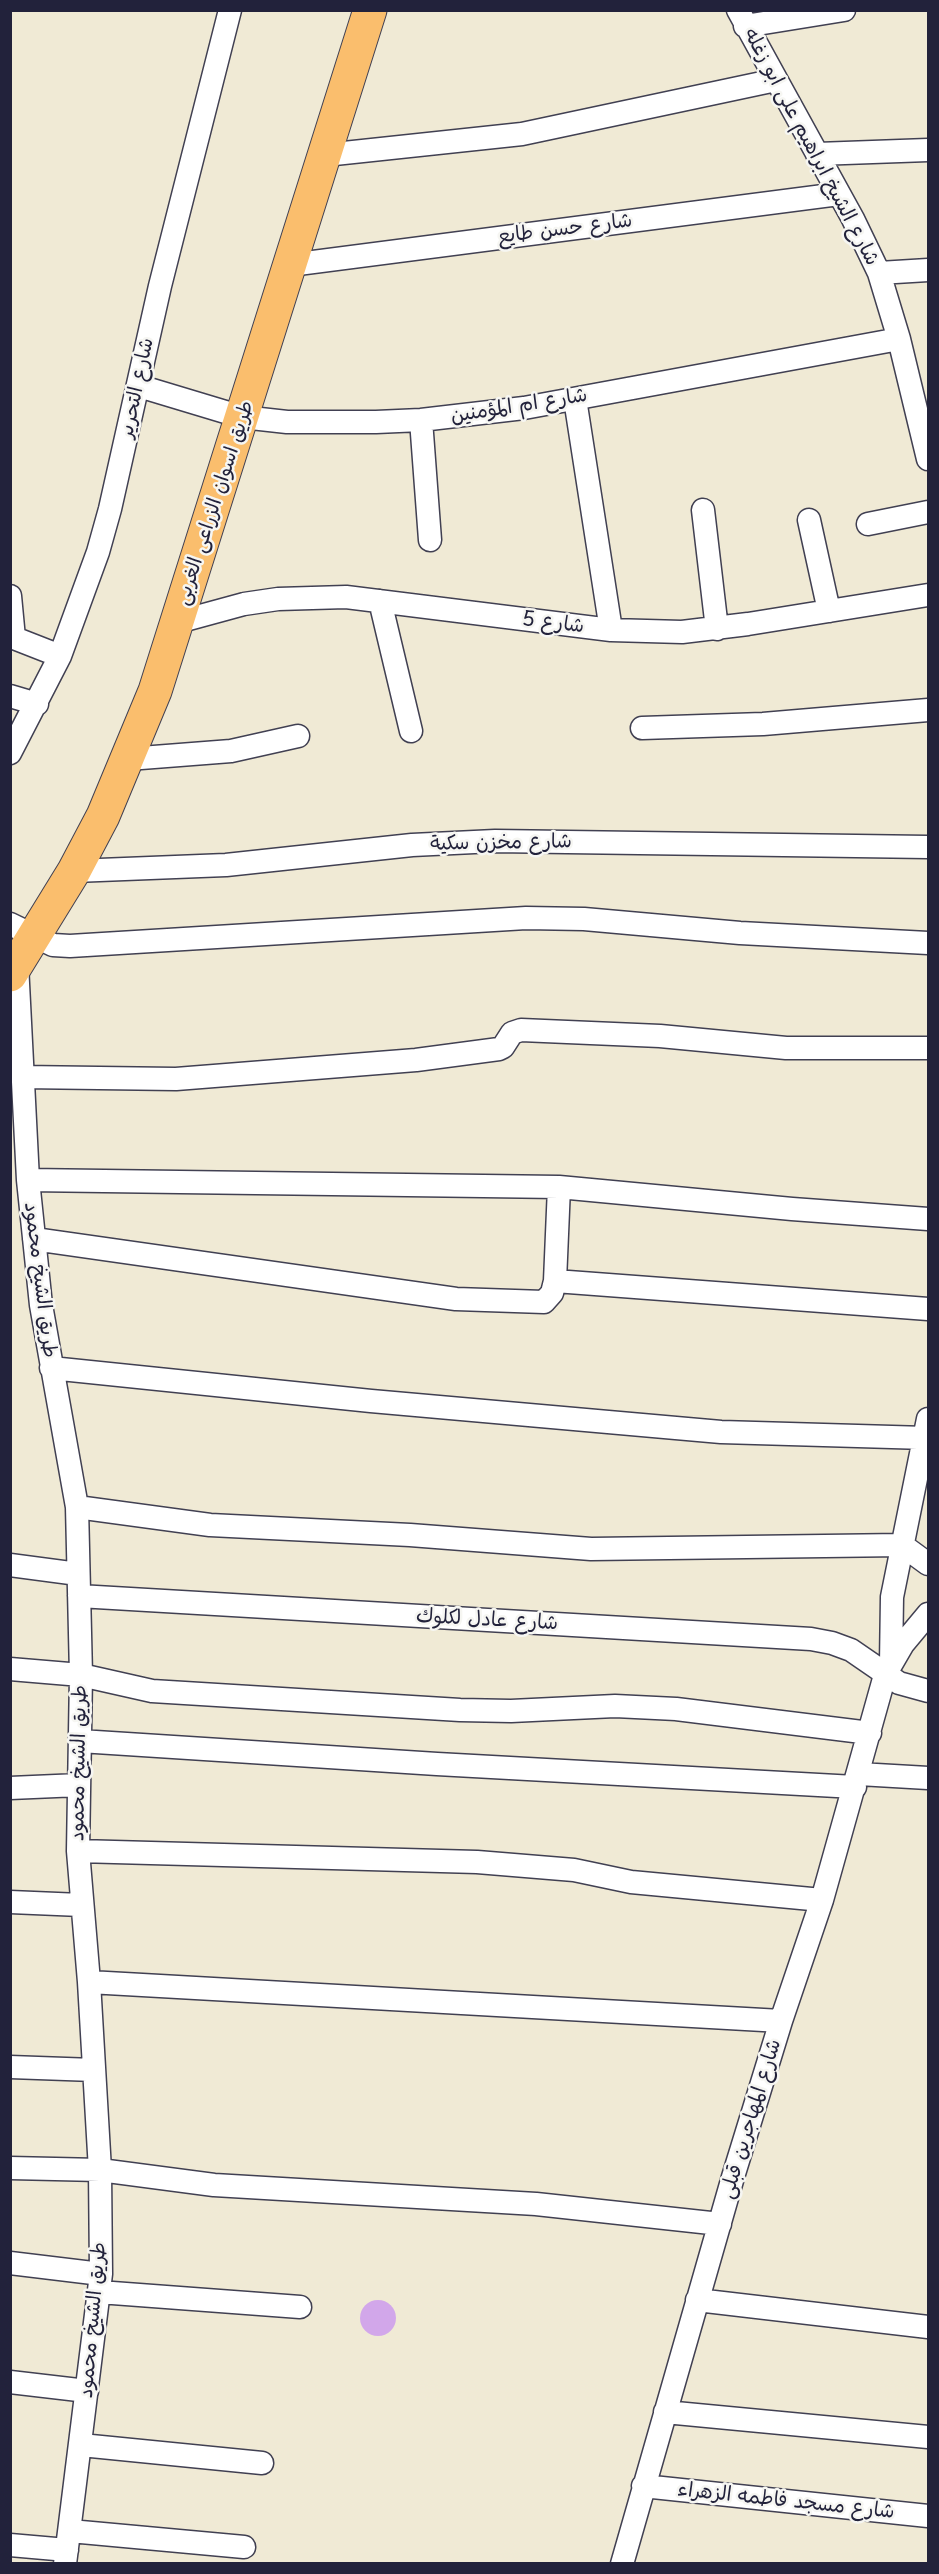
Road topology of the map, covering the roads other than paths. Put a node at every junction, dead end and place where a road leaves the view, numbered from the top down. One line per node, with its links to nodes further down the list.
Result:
1 (230, 10): 14 (street, شارع التحرير)
2 (370, 10): 8 (main road, طريق اسوان الزراعى الغربى)
3 (844, 10): 4 (street)
4 (742, 18): 5 (street, شارع الشيخ ابراهيم على ابو زغله)
5 (776, 80): 7 (street, شارع الشيخ ابراهيم على ابو زغله); 8 (street)
6 (928, 150): 7 (street)
7 (817, 154): 9 (street, شارع الشيخ ابراهيم على ابو زغله)
8 (325, 155): 10 (main road, طريق اسوان الزراعى الغربى)
9 (839, 194): 10 (street, شارع حسن طايع); 12 (street, شارع الشيخ ابراهيم على ابو زغله)
10 (290, 265): 16 (main road, طريق اسوان الزراعى الغربى)
11 (928, 270): 12 (street)
12 (879, 273): 13 (street, شارع الشيخ ابراهيم على ابو زغله)
13 (899, 339): 15 (street, شارع ام المؤمنين); 18 (street, شارع الشيخ ابراهيم على ابو زغله)
14 (139, 386): 16 (street, شارع ام المؤمنين); 32 (street, شارع التحرير)
15 (575, 399): 17 (street, شارع ام المؤمنين); 31 (street)
16 (242, 417): 17 (street, شارع ام المؤمنين); 29 (main road, طريق اسوان الزراعى الغربى)
17 (421, 420): 24 (street)
18 (925, 430): 19 (street, شارع الشيخ ابراهيم على ابو زغله)
19 (928, 459)
20 (703, 510): 30 (street)
21 (928, 512): 23 (street)
22 (809, 520): 28 (street)
23 (868, 524)
24 (430, 540)
25 (928, 595): 28 (street, شارع 5)
26 (10, 596): 32 (street)
27 (380, 601): 29 (street, شارع 5); 31 (street, شارع 5); 37 (street)
28 (830, 611): 30 (street, شارع 5)
29 (178, 621): 40 (main road, طريق اسوان الزراعى الغربى)
30 (717, 629): 31 (street, شارع 5)
31 (611, 630)
32 (60, 656): 34 (street, شارع التحرير)
33 (10, 696): 34 (street)
34 (37, 704): 39 (street, شارع التحرير)
35 (928, 710): 36 (street)
36 (642, 728)
37 (411, 731)
38 (298, 736): 40 (street)
39 (10, 753)
40 (128, 759): 42 (main road, طريق اسوان الزراعى الغربى)
41 (928, 847): 42 (street, شارع مخزن سكية)
42 (74, 871): 44 (main road, طريق اسوان الزراعى الغربى)
43 (928, 943): 44 (street)
44 (18, 950): 46 (street, طريق الشيخ محمود)
45 (928, 1048): 46 (street)
46 (22, 1077): 47 (street, طريق الشيخ محمود)
47 (28, 1180): 48 (street); 50 (street, طريق الشيخ محمود)
48 (559, 1187): 49 (street); 51 (street)
49 (928, 1219)
50 (34, 1239): 51 (street); 53 (street, طريق الشيخ محمود)
51 (555, 1281): 52 (street)
52 (928, 1309)
53 (51, 1368): 54 (street); 55 (street, طريق الشيخ محمود)
54 (927, 1429): 56 (street)
55 (77, 1507): 56 (street); 59 (street, طريق الشيخ محمود)
56 (902, 1545): 57 (street); 62 (street)
57 (928, 1564)
58 (10, 1565): 59 (street, شارع عادل لكلوك)
59 (78, 1585): 62 (street, شارع عادل لكلوك); 63 (street, طريق الشيخ محمود)
60 (928, 1614): 62 (street)
61 (10, 1668): 63 (street)
62 (888, 1670): 64 (street, شارع عادل لكلوك); 65 (street, شارع المهاجرين قبلى)
63 (81, 1675): 65 (street); 66 (street, طريق الشيخ محمود)
64 (928, 1692)
65 (870, 1733): 68 (street, شارع المهاجرين قبلى)
66 (80, 1741): 68 (street); 69 (street, طريق الشيخ محمود)
67 (928, 1778): 68 (street)
68 (857, 1781): 72 (street, شارع المهاجرين قبلى)
69 (79, 1785): 70 (street); 71 (street, طريق الشيخ محمود)
70 (10, 1788)
71 (78, 1851): 72 (street); 74 (street, طريق الشيخ محمود)
72 (822, 1900): 76 (street, شارع المهاجرين قبلى)
73 (10, 1902): 74 (street)
74 (81, 1905): 75 (street, طريق الشيخ محمود)
75 (89, 1982): 76 (street); 78 (street, طريق الشيخ محمود)
76 (781, 2021): 81 (street, شارع المهاجرين قبلى)
77 (10, 2067): 78 (street)
78 (94, 2070): 80 (street, طريق الشيخ محمود)
79 (10, 2168): 80 (street)
80 (100, 2170): 81 (street); 83 (street, طريق الشيخ محمود)
81 (720, 2224): 84 (street, شارع المهاجرين قبلى)
82 (10, 2263): 83 (street)
83 (100, 2283): 85 (street); 88 (street, طريق الشيخ محمود)
84 (696, 2300): 86 (street); 89 (street, شارع المهاجرين قبلى)
85 (300, 2307)
86 (928, 2327)
87 (10, 2382): 88 (street)
88 (87, 2391): 91 (street, طريق الشيخ محمود)
89 (665, 2412): 90 (street); 93 (street, شارع المهاجرين قبلى)
90 (928, 2437)
91 (81, 2445): 92 (street); 97 (street, طريق الشيخ محمود)
92 (262, 2463)
93 (643, 2486): 94 (street, شارع مسجد فاطمه الزهراء); 98 (street, شارع المهاجرين قبلى)
94 (928, 2516)
95 (10, 2545): 97 (street)
96 (244, 2547): 97 (street)
97 (68, 2548)
98 (622, 2564)

